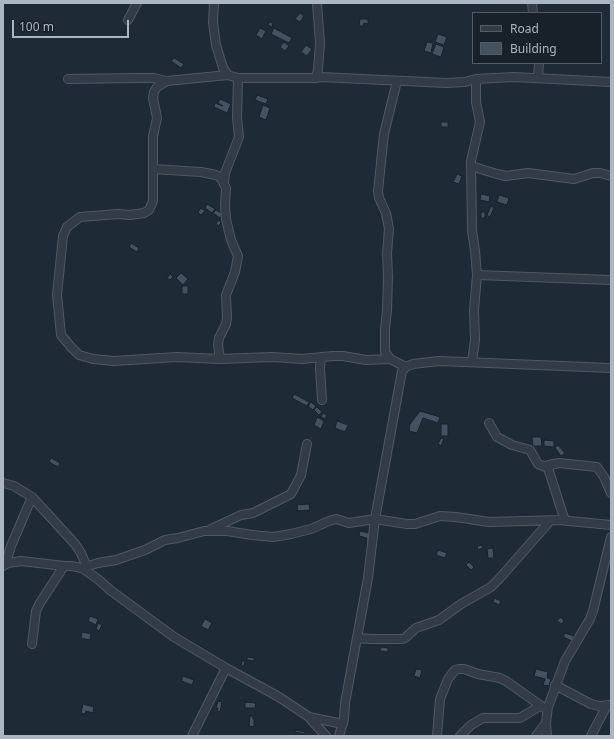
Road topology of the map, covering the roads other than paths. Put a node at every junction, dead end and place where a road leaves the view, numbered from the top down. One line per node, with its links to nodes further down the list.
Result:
1 (137, 3): 4 (street)
2 (214, 3): 6 (street)
3 (317, 3): 8 (street)
4 (128, 20)
5 (539, 64): 9 (street)
6 (228, 75): 7 (street); 12 (street)
7 (238, 78): 8 (street); 18 (street)
8 (316, 78): 13 (street)
9 (538, 78): 11 (street); 14 (street)
10 (68, 79): 12 (street)
11 (476, 79): 13 (street); 15 (street)
12 (167, 81): 16 (street)
13 (398, 81): 23 (street)
14 (611, 82)
15 (472, 166): 17 (street); 19 (street)
16 (154, 169): 18 (street); 22 (street)
17 (611, 176)
18 (224, 183): 22 (street)
19 (477, 275): 20 (street); 24 (street)
20 (611, 280)
21 (321, 357): 22 (street); 23 (street); 27 (street)
22 (220, 359)
23 (390, 359): 25 (street)
24 (472, 362): 25 (street); 26 (street)
25 (406, 367): 34 (street)
26 (611, 368)
27 (322, 400)
28 (489, 423): 30 (street)
29 (307, 444): 38 (street)
30 (545, 466): 32 (street); 36 (street)
31 (3, 483): 33 (street)
32 (611, 493)
33 (32, 497): 40 (street); 42 (street)
34 (375, 519): 35 (street); 38 (street); 43 (street)
35 (550, 521): 36 (street); 43 (street)
36 (567, 521): 37 (street)
37 (611, 524)
38 (209, 530): 42 (street)
39 (611, 537): 46 (street)
40 (5, 565): 41 (street)
41 (64, 566): 42 (street); 44 (street)
42 (84, 567): 45 (street)
43 (357, 638): 52 (street)
44 (32, 644)
45 (226, 668): 50 (street); 53 (street)
46 (555, 685): 47 (street); 49 (street)
47 (609, 705): 60 (street)
48 (540, 706): 49 (street); 56 (street); 57 (street)
49 (547, 710): 51 (street)
50 (309, 717): 52 (street); 54 (street)
51 (546, 723): 58 (street); 59 (street)
52 (343, 724): 55 (street)
53 (192, 736)
54 (326, 736)
55 (339, 736)
56 (437, 736)
57 (460, 736)
58 (536, 736)
59 (547, 736)
60 (591, 736)

